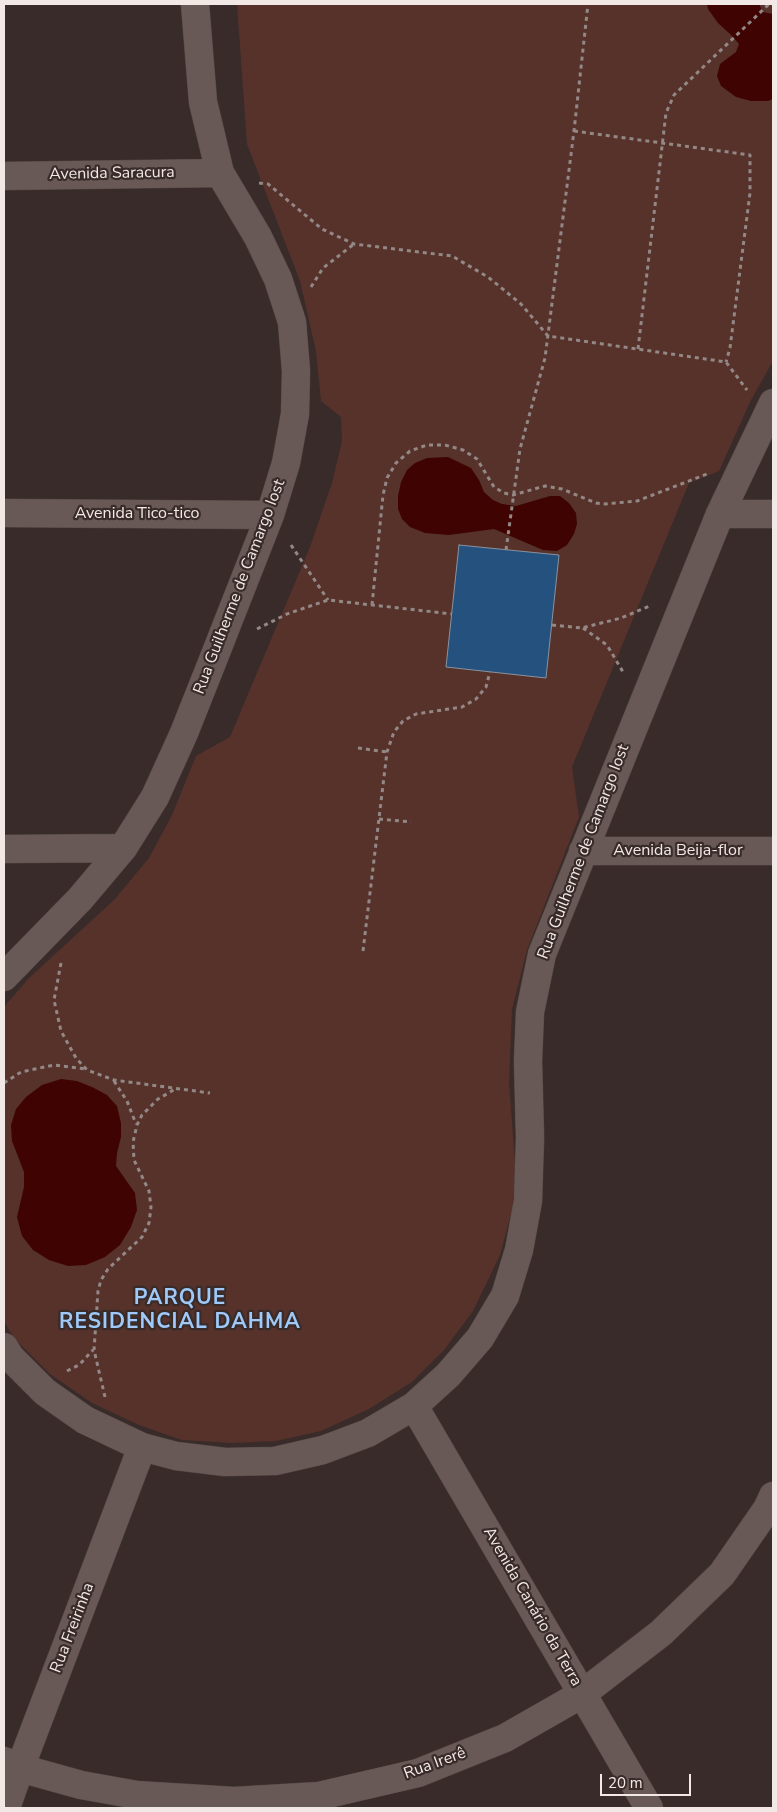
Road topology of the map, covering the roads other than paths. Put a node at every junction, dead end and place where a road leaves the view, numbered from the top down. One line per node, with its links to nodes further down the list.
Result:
1 (195, 4): 2 (street, Rua Guilherme de Camargo Iost)
2 (220, 173): 3 (street, Avenida Saracura); 6 (street, Rua Guilherme de Camargo Iost)
3 (4, 176)
4 (773, 403): 7 (street, Rua Guilherme de Camargo Iost)
5 (4, 513): 6 (street, Avenida Tico-tico)
6 (270, 514): 9 (street, Rua Guilherme de Camargo Iost)
7 (720, 514): 8 (street); 12 (street, Rua Guilherme de Camargo Iost)
8 (773, 514)
9 (123, 848): 10 (street); 13 (street, Rua Guilherme de Camargo Iost)
10 (4, 849)
11 (773, 851): 12 (street, Avenida Beija-flor)
12 (583, 852): 15 (street, Rua Guilherme de Camargo Iost)
13 (4, 976)
14 (4, 1347): 16 (street, Rua Guilherme de Camargo Iost)
15 (414, 1406): 16 (street, Rua Guilherme de Camargo Iost); 18 (street, Avenida Canário da Terra)
16 (142, 1448): 19 (street, Rua Freirinha)
17 (773, 1496): 18 (street, Rua Irerê)
18 (582, 1694): 19 (street, Rua Irerê); 21 (street, Avenida Canário da Terra)
19 (12, 1764): 20 (street, Rua Freirinha)
20 (6, 1808)
21 (649, 1808)

